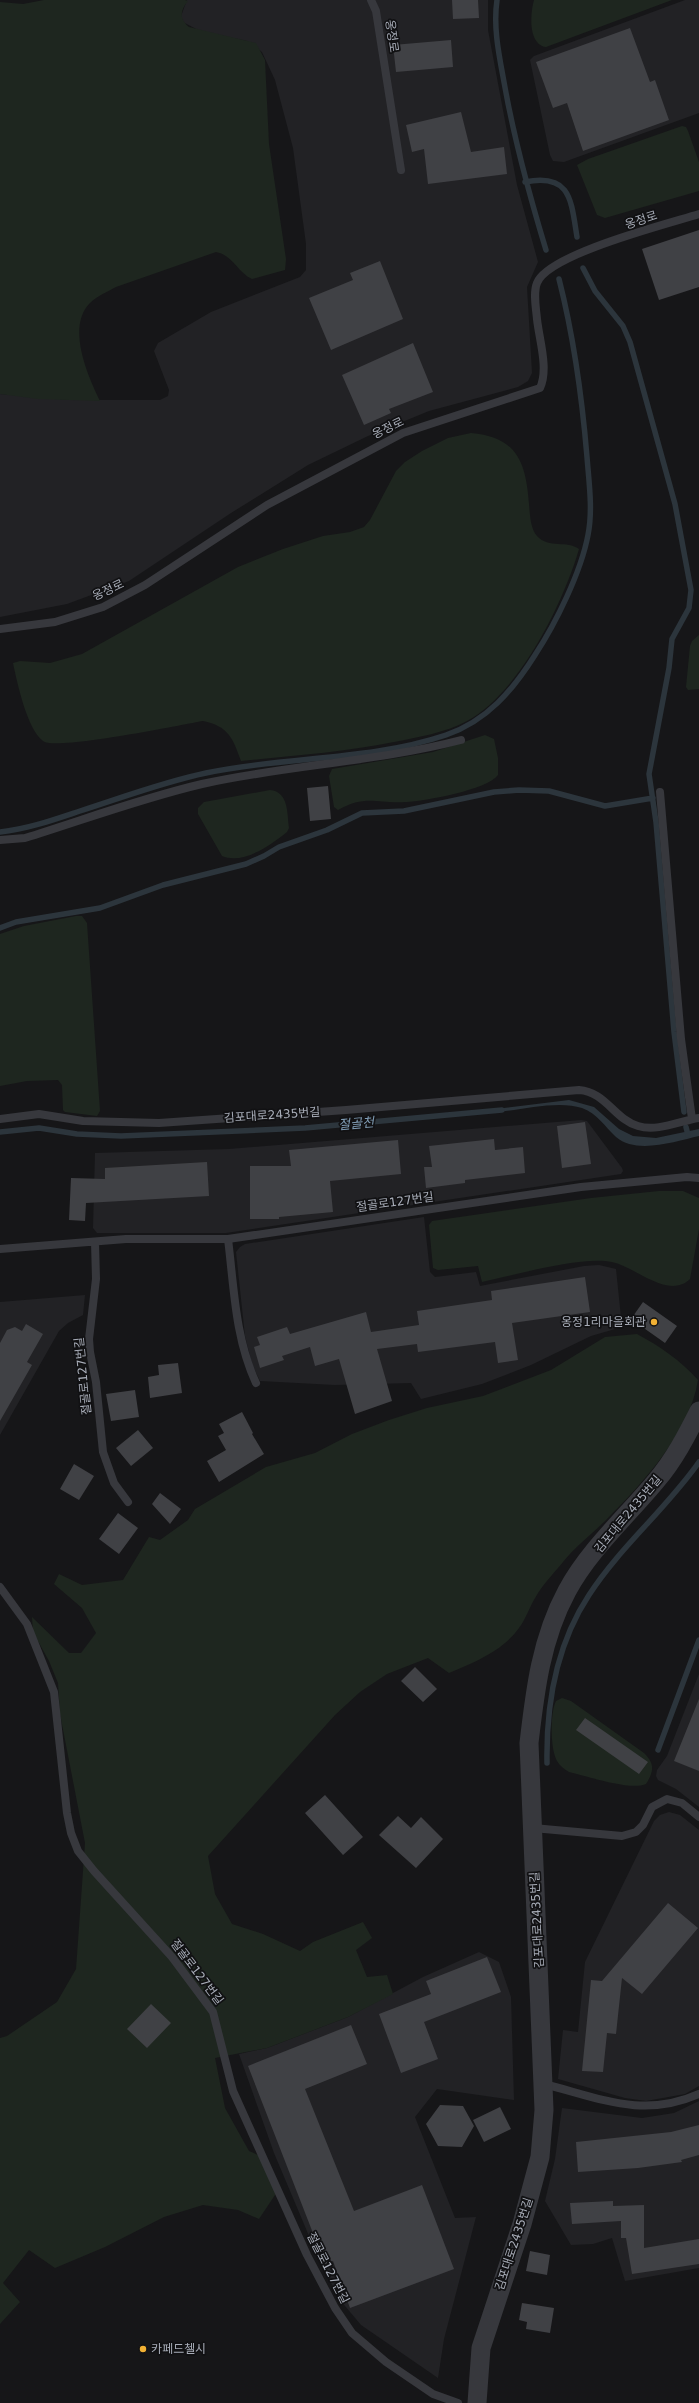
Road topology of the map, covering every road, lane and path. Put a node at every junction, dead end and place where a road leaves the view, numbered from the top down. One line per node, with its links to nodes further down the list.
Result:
1 (372, 0): 2 (lane, 옹정로)
2 (401, 170)
3 (699, 214): 4 (lane, 옹정로)
4 (0, 629)
5 (461, 740): 7 (lane)
6 (660, 792): 8 (lane)
7 (0, 840)
8 (696, 1118): 9 (lane, 김포대로2435번길)
9 (0, 1119)
10 (699, 1178): 11 (lane, 절골로127번길)
11 (228, 1239): 12 (lane, 절골로127번길); 14 (lane)
12 (95, 1242): 13 (lane, 절골로127번길); 16 (lane, 절골로127번길)
13 (0, 1249)
14 (256, 1383)
15 (699, 1411): 19 (street, 김포대로2435번길)
16 (128, 1502)
17 (0, 1587): 22 (lane, 절골로127번길)
18 (699, 1817): 19 (lane)
19 (532, 1828): 20 (street, 김포대로2435번길)
20 (544, 2084): 21 (lane); 23 (street, 김포대로2435번길)
21 (699, 2094)
22 (458, 2403)
23 (477, 2403)

